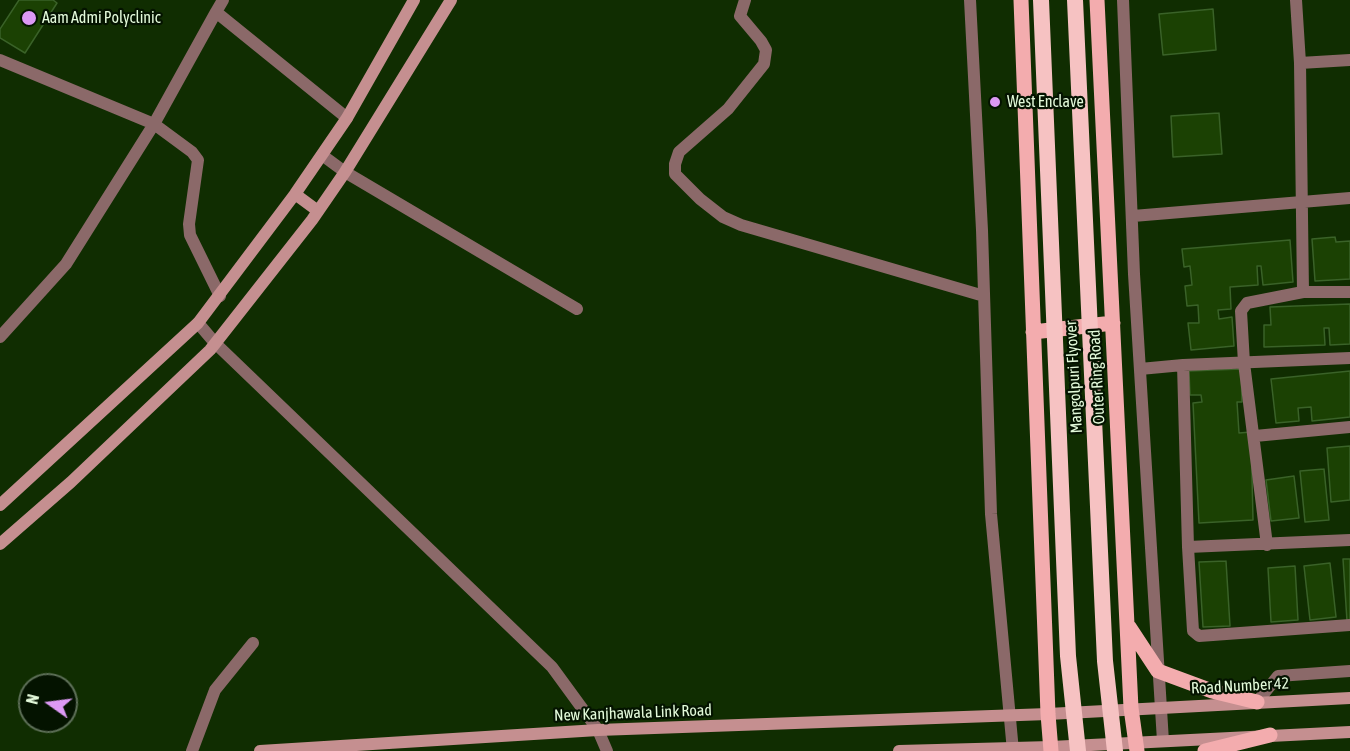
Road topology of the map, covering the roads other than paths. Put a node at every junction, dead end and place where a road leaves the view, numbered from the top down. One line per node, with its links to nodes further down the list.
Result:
1 (223, 0): 12 (street)
2 (414, 0): 16 (main road)
3 (451, 0): 19 (main road)
4 (745, 0): 28 (street)
5 (970, 0): 28 (street)
6 (1021, 0): 32 (main road)
7 (1041, 0): 68 (highway, Mangolpuri Flyover, bridge)
8 (1075, 0): 69 (highway, Mangolpuri Flyover, bridge)
9 (1097, 0): 31 (main road, Outer Ring Road)
10 (1122, 0): 24 (street)
11 (1296, 0): 15 (street)
12 (216, 12): 16 (street); 17 (street)
13 (0, 60): 17 (street)
14 (1350, 60): 15 (street)
15 (1300, 63): 22 (street)
16 (347, 118): 18 (main road)
17 (154, 124): 27 (street); 33 (street)
18 (322, 155): 19 (street); 20 (main road)
19 (345, 172): 23 (main road); 29 (street)
20 (295, 194): 23 (main road); 27 (main road)
21 (1350, 198): 22 (street)
22 (1303, 200): 24 (street); 25 (street)
23 (318, 211): 34 (main road)
24 (1133, 216): 38 (street)
25 (1303, 292): 26 (street); 36 (street)
26 (1350, 292)
27 (220, 296): 30 (main road)
28 (984, 296): 56 (street)
29 (577, 309)
30 (198, 323): 34 (street); 41 (main road)
31 (1113, 323): 32 (main road); 46 (main road, Outer Ring Road)
32 (1034, 332): 55 (main road)
33 (0, 337)
34 (215, 344): 43 (main road); 57 (street)
35 (1350, 358): 36 (street)
36 (1244, 363): 37 (street); 40 (street)
37 (1183, 365): 38 (street); 45 (street)
38 (1140, 369): 49 (street)
39 (1350, 427): 40 (street)
40 (1255, 436): 44 (street)
41 (0, 505)
42 (1350, 540): 44 (street)
43 (0, 544)
44 (1267, 545): 45 (street)
45 (1188, 547): 47 (street)
46 (1127, 624): 49 (main road); 54 (main road, Outer Ring Road)
47 (1350, 625)
48 (253, 643): 64 (street)
49 (1158, 671): 52 (main road); 53 (street)
50 (1350, 671): 52 (street)
51 (1350, 698): 52 (main road, Road Number 42)
52 (1257, 702): 53 (main road, Road Number 42)
53 (1161, 707): 54 (main road, Road Number 42); 60 (street)
54 (1131, 708): 55 (main road, Road Number 42); 61 (main road, Outer Ring Road)
55 (1047, 714): 56 (main road, New Kanjhawala Link Road); 63 (main road)
56 (1009, 715): 57 (main road, New Kanjhawala Link Road); 62 (street)
57 (598, 729): 65 (main road, New Kanjhawala Link Road); 66 (street)
58 (1350, 732): 59 (main road)
59 (1270, 735): 60 (main road); 70 (main road)
60 (1163, 741): 61 (main road)
61 (1137, 747): 63 (main road)
62 (1012, 749): 63 (main road); 67 (main road)
63 (1051, 749)
64 (192, 751)
65 (260, 751)
66 (607, 751)
67 (899, 751)
68 (1078, 751)
69 (1115, 751)
70 (1205, 751)

